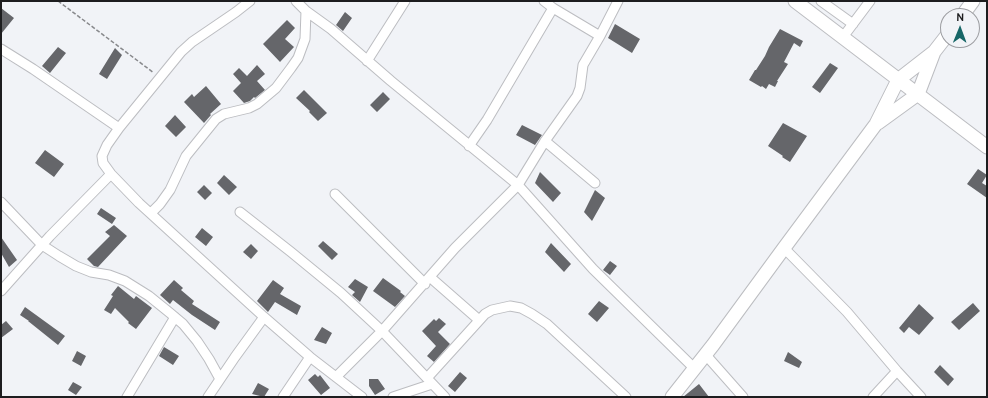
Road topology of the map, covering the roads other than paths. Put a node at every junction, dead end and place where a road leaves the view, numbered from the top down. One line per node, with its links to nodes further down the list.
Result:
1 (250, 1): 21 (street)
2 (296, 1): 10 (street)
3 (405, 1): 17 (street)
4 (544, 1): 9 (street)
5 (618, 1): 12 (street)
6 (795, 1): 13 (main road)
7 (821, 1): 11 (street)
8 (870, 1): 11 (street)
9 (553, 8): 12 (street); 23 (street)
10 (306, 11): 17 (street); 31 (street)
11 (853, 24): 13 (street)
12 (600, 36): 22 (street)
13 (843, 37): 18 (main road)
14 (940, 44): 16 (main road)
15 (1, 49): 21 (street)
16 (934, 52): 18 (main road); 19 (main road)
17 (368, 61): 23 (street)
18 (898, 80): 19 (main road); 20 (main road)
19 (918, 94): 20 (main road); 24 (main road)
20 (876, 124): 33 (main road)
21 (119, 128): 25 (street)
22 (545, 140): 26 (street); 27 (street)
23 (469, 146): 27 (street)
24 (987, 147)
25 (111, 174): 31 (street); 32 (street)
26 (595, 183)
27 (518, 185): 34 (street); 42 (street)
28 (335, 194): 34 (street)
29 (1, 202): 32 (street)
30 (240, 212): 39 (street)
31 (151, 214): 37 (street)
32 (42, 245): 35 (street); 36 (street)
33 (784, 248): 40 (main road); 43 (street)
34 (428, 281): 38 (street); 39 (street)
35 (1, 291)
36 (175, 317): 45 (street); 47 (street)
37 (264, 318): 41 (street); 45 (street)
38 (479, 320): 46 (street); 53 (street)
39 (382, 330): 44 (street); 46 (street)
40 (705, 354): 42 (main road); 55 (street)
41 (310, 357): 44 (street); 49 (street)
42 (694, 368): 54 (main road)
43 (897, 371): 56 (street); 57 (street)
44 (336, 377): 50 (street)
45 (220, 379): 48 (street)
46 (429, 381): 51 (street); 52 (street)
47 (126, 397)
48 (208, 397)
49 (283, 397)
50 (362, 397)
51 (393, 397)
52 (445, 397)
53 (626, 397)
54 (672, 397)
55 (743, 397)
56 (873, 397)
57 (921, 397)

